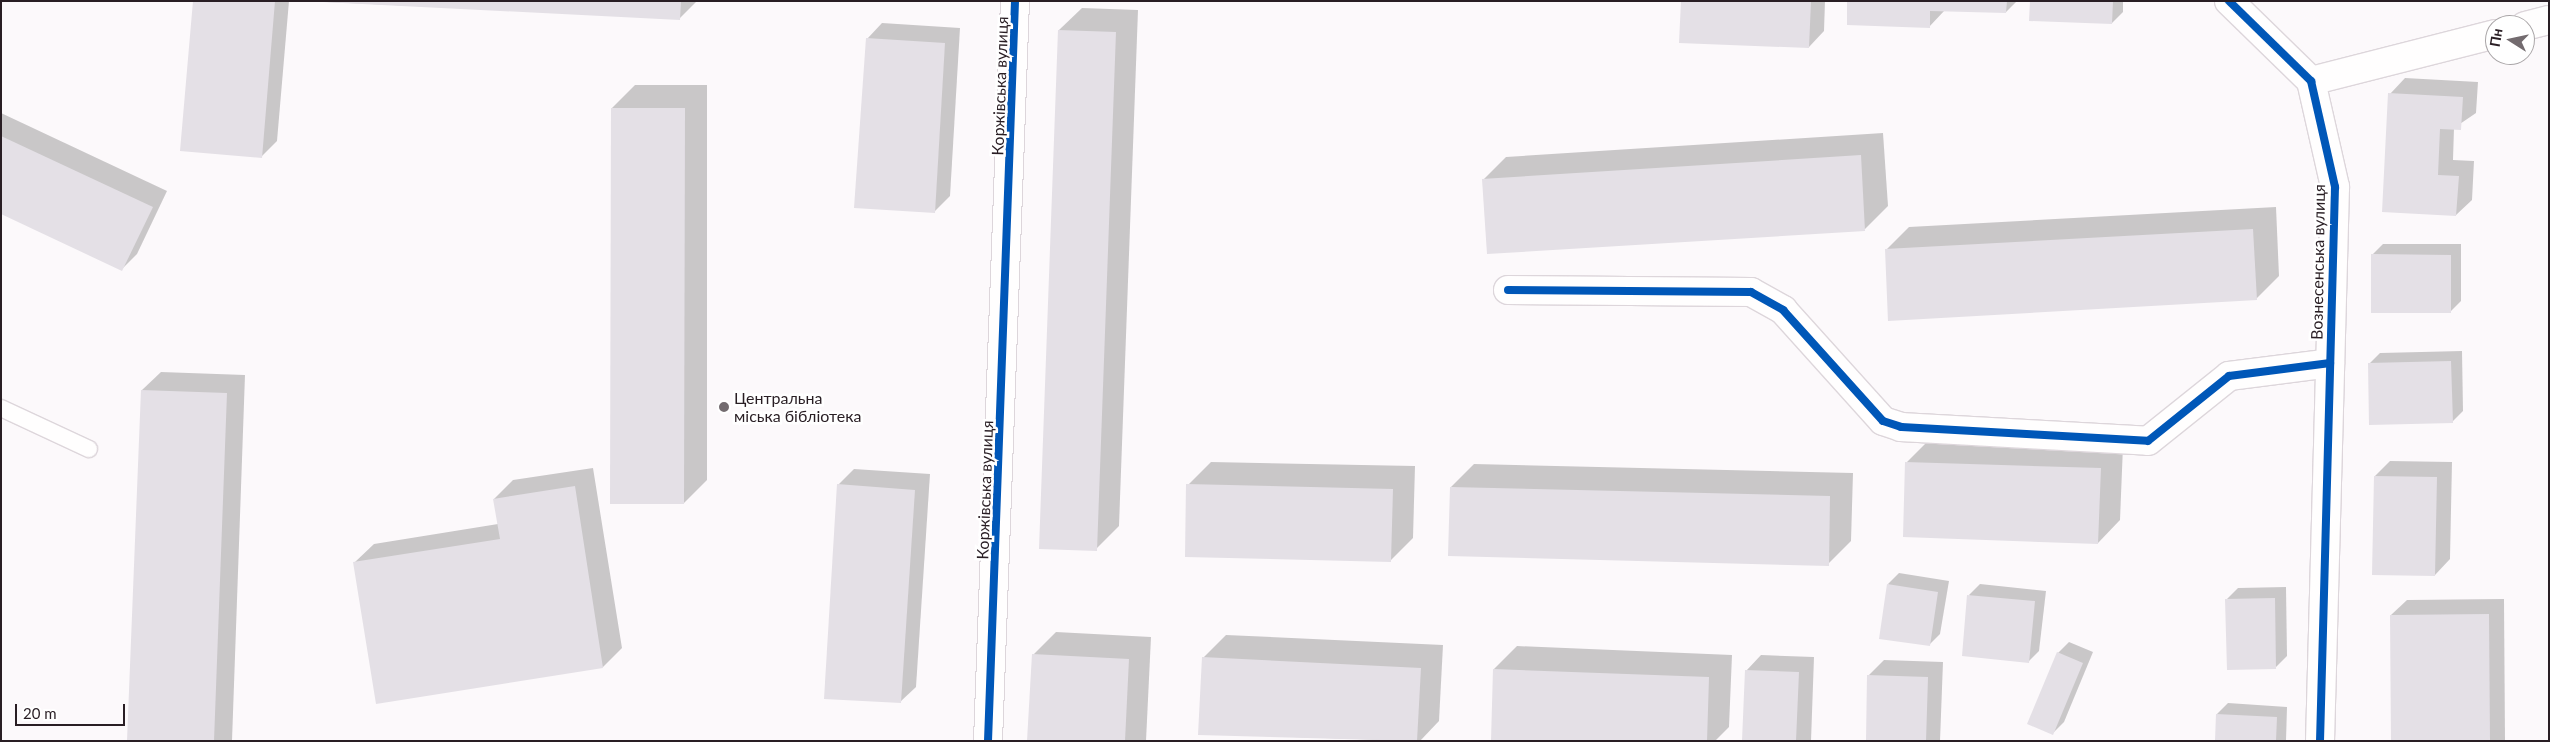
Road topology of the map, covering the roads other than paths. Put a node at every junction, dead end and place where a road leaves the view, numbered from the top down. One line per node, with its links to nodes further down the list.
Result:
1 (1016, 1): 11 (street, Коржівська вулиця)
2 (2229, 1): 6 (street)
3 (2549, 20): 4 (street)
4 (2535, 24)
5 (2485, 37): 6 (street)
6 (2311, 81): 8 (street, Вознесенська вулиця)
7 (1508, 290): 8 (street)
8 (2330, 362): 12 (street, Вознесенська вулиця)
9 (1, 408): 10 (lane)
10 (89, 449)
11 (988, 741)
12 (2320, 741)

